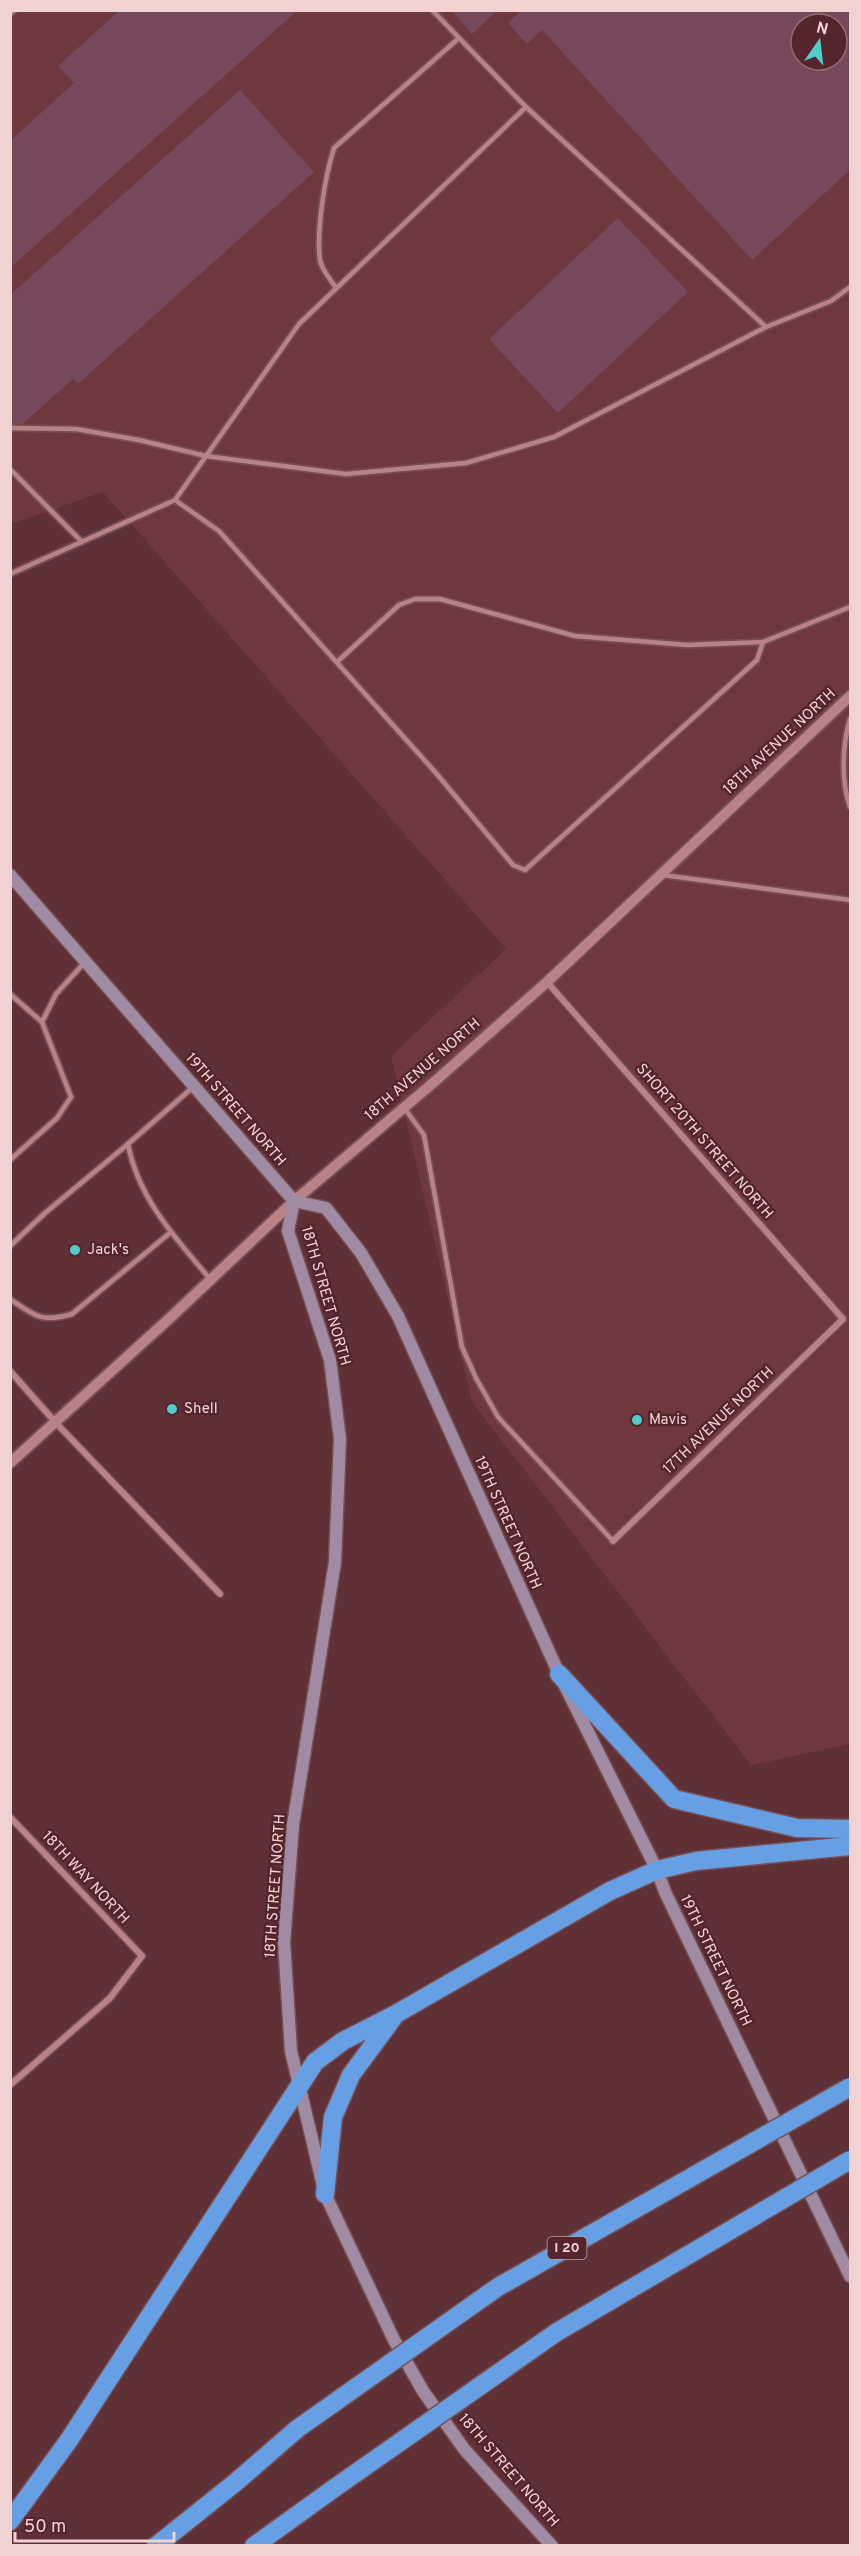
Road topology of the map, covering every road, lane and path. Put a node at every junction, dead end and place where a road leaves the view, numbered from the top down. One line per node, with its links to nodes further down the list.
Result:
1 (15, 10): 3 (lane)
2 (432, 10): 4 (lane)
3 (10, 14)
4 (459, 38): 5 (lane); 7 (lane)
5 (526, 107): 7 (lane); 8 (lane)
6 (850, 287): 8 (lane)
7 (336, 288): 10 (lane)
8 (766, 327): 10 (lane)
9 (10, 428): 10 (lane)
10 (206, 456): 12 (lane)
11 (10, 469): 13 (lane)
12 (175, 500): 13 (lane); 17 (lane)
13 (82, 542): 14 (lane)
14 (10, 574)
15 (850, 607): 16 (lane)
16 (763, 642): 17 (lane); 17 (lane)
17 (336, 662)
18 (850, 696): 21 (street, 18TH AVENUE NORTH)
19 (850, 719): 20 (lane)
20 (850, 807)
21 (661, 874): 23 (lane); 25 (street, 18TH AVENUE NORTH)
22 (10, 875): 24 (main road, 19TH STREET NORTH)
23 (850, 900)
24 (86, 961): 27 (lane); 28 (main road, 19TH STREET NORTH)
25 (547, 982): 29 (street, 18TH AVENUE NORTH); 39 (street, SHORT 20TH STREET NORTH)
26 (10, 994): 27 (lane)
27 (42, 1022): 32 (lane)
28 (194, 1086): 30 (lane); 34 (main road, 19TH STREET NORTH)
29 (404, 1108): 34 (street, 18TH AVENUE NORTH); 43 (lane)
30 (128, 1144): 35 (lane); 36 (lane)
31 (10, 1148): 32 (lane)
32 (16, 1155): 33 (lane)
33 (10, 1160)
34 (294, 1201): 37 (street, 18TH AVENUE NORTH); 45 (main road, 19TH STREET NORTH); 52 (main road, 18TH STREET NORTH)
35 (171, 1232): 37 (lane); 38 (lane)
36 (10, 1246)
37 (211, 1280): 41 (street, 18TH AVENUE NORTH)
38 (10, 1299)
39 (843, 1319): 43 (street, 17TH AVENUE NORTH)
40 (10, 1371): 41 (street)
41 (56, 1423): 42 (street, 18TH AVENUE NORTH); 44 (street)
42 (10, 1462)
43 (613, 1541)
44 (220, 1594)
45 (559, 1674): 47 (highway); 49 (main road, 19TH STREET NORTH)
46 (10, 1817): 51 (street, 18TH WAY NORTH)
47 (850, 1829)
48 (850, 1846): 49 (highway)
49 (657, 1870): 50 (highway); 56 (main road, 19TH STREET NORTH)
50 (396, 2014): 52 (highway); 55 (highway)
51 (10, 2085)
52 (299, 2085): 55 (main road, 18TH STREET NORTH); 57 (highway)
53 (850, 2087): 58 (highway, I 20, bridge)
54 (850, 2160): 59 (highway, bridge)
55 (325, 2194): 60 (main road, 18TH STREET NORTH)
56 (850, 2276)
57 (10, 2521)
58 (156, 2546)
59 (254, 2546)
60 (552, 2546)

